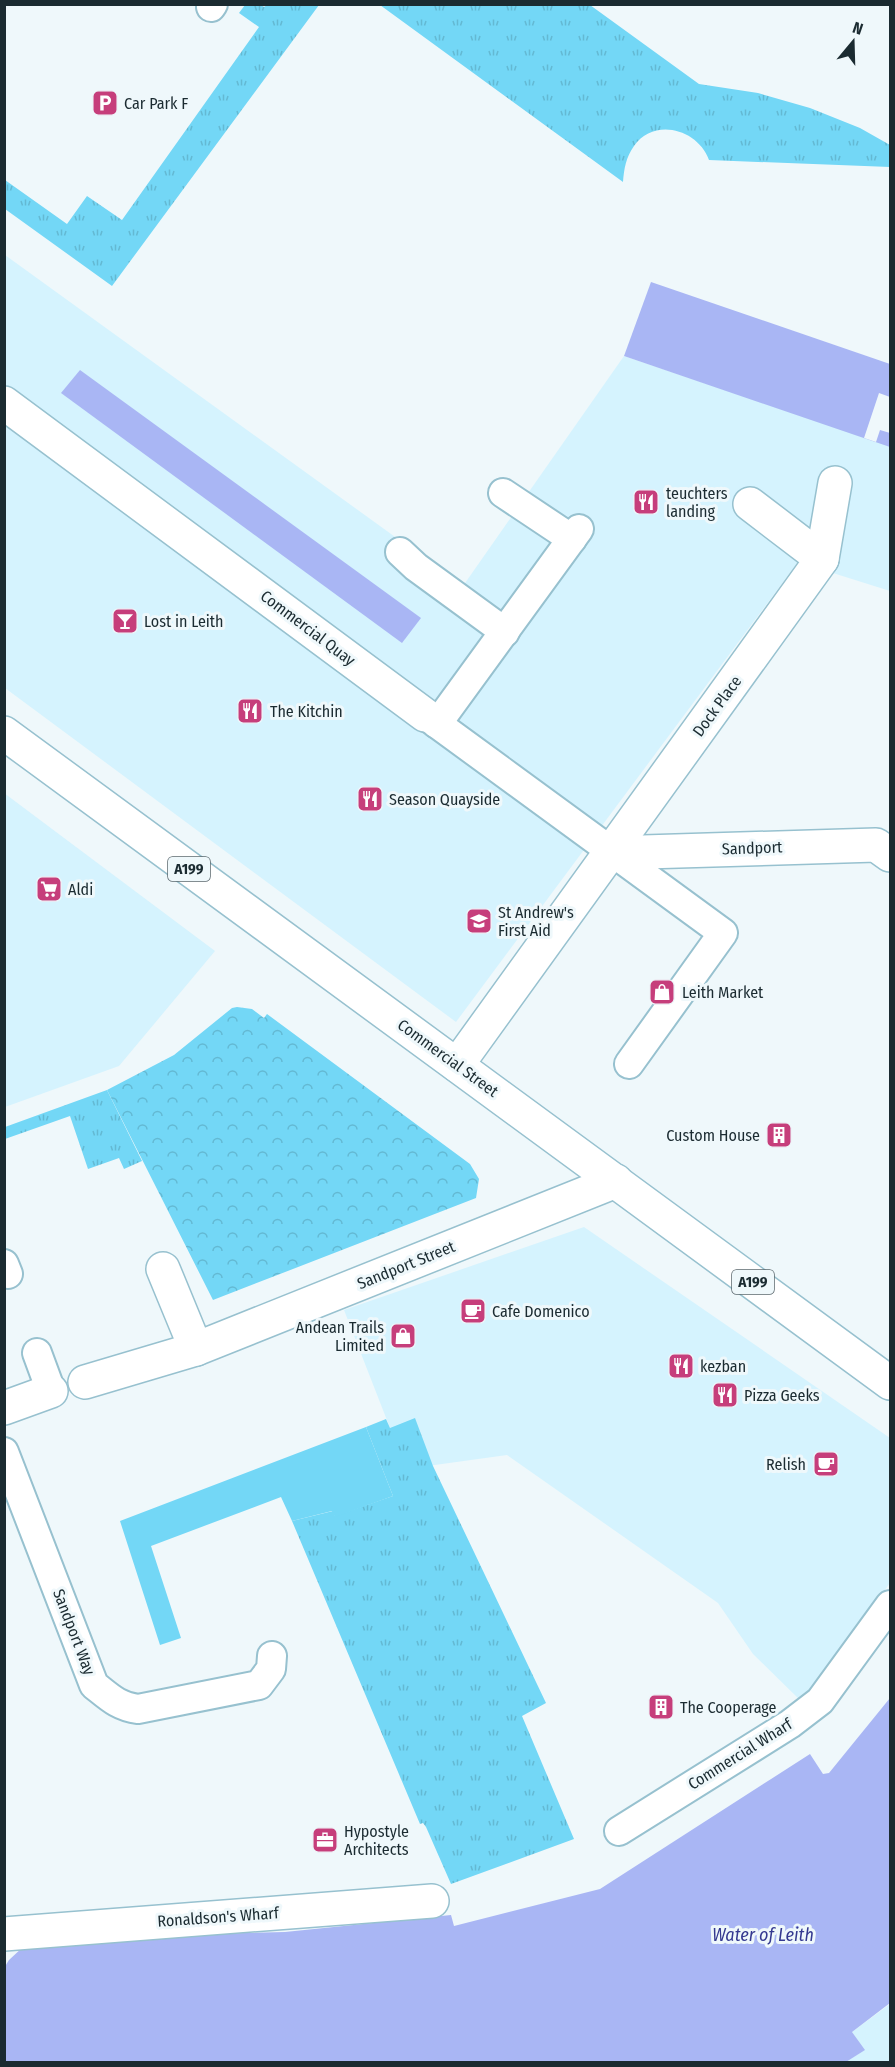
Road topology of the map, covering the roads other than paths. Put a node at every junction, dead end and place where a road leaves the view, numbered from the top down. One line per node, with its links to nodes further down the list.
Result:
1 (4, 403): 8 (street, Commercial Quay)
2 (835, 483): 6 (street, Dock Place)
3 (503, 493): 7 (lane)
4 (750, 504): 6 (street)
5 (400, 552): 7 (lane)
6 (822, 559): 10 (street, Dock Place)
7 (505, 632): 8 (lane)
8 (431, 720): 10 (lane, Commercial Quay)
9 (4, 733): 13 (street, Commercial Street / A199)
10 (611, 853): 11 (street, Sandport); 12 (lane); 13 (street, Dock Place)
11 (891, 855)
12 (629, 1064)
13 (457, 1065): 14 (street, Commercial Street / A199)
14 (616, 1181): 16 (street, Sandport Street); 18 (street, Commercial Street / A199)
15 (163, 1269): 16 (street)
16 (196, 1349): 19 (street, Sandport Street)
17 (37, 1353): 19 (lane)
18 (891, 1383)
19 (51, 1391): 20 (street)
20 (4, 1408)
21 (4, 1452): 23 (lane, Sandport Way)
22 (891, 1605): 24 (lane, Commercial Wharf)
23 (272, 1656)
24 (619, 1831)
25 (432, 1901): 26 (street, Ronaldson's Wharf)
26 (4, 1934)

